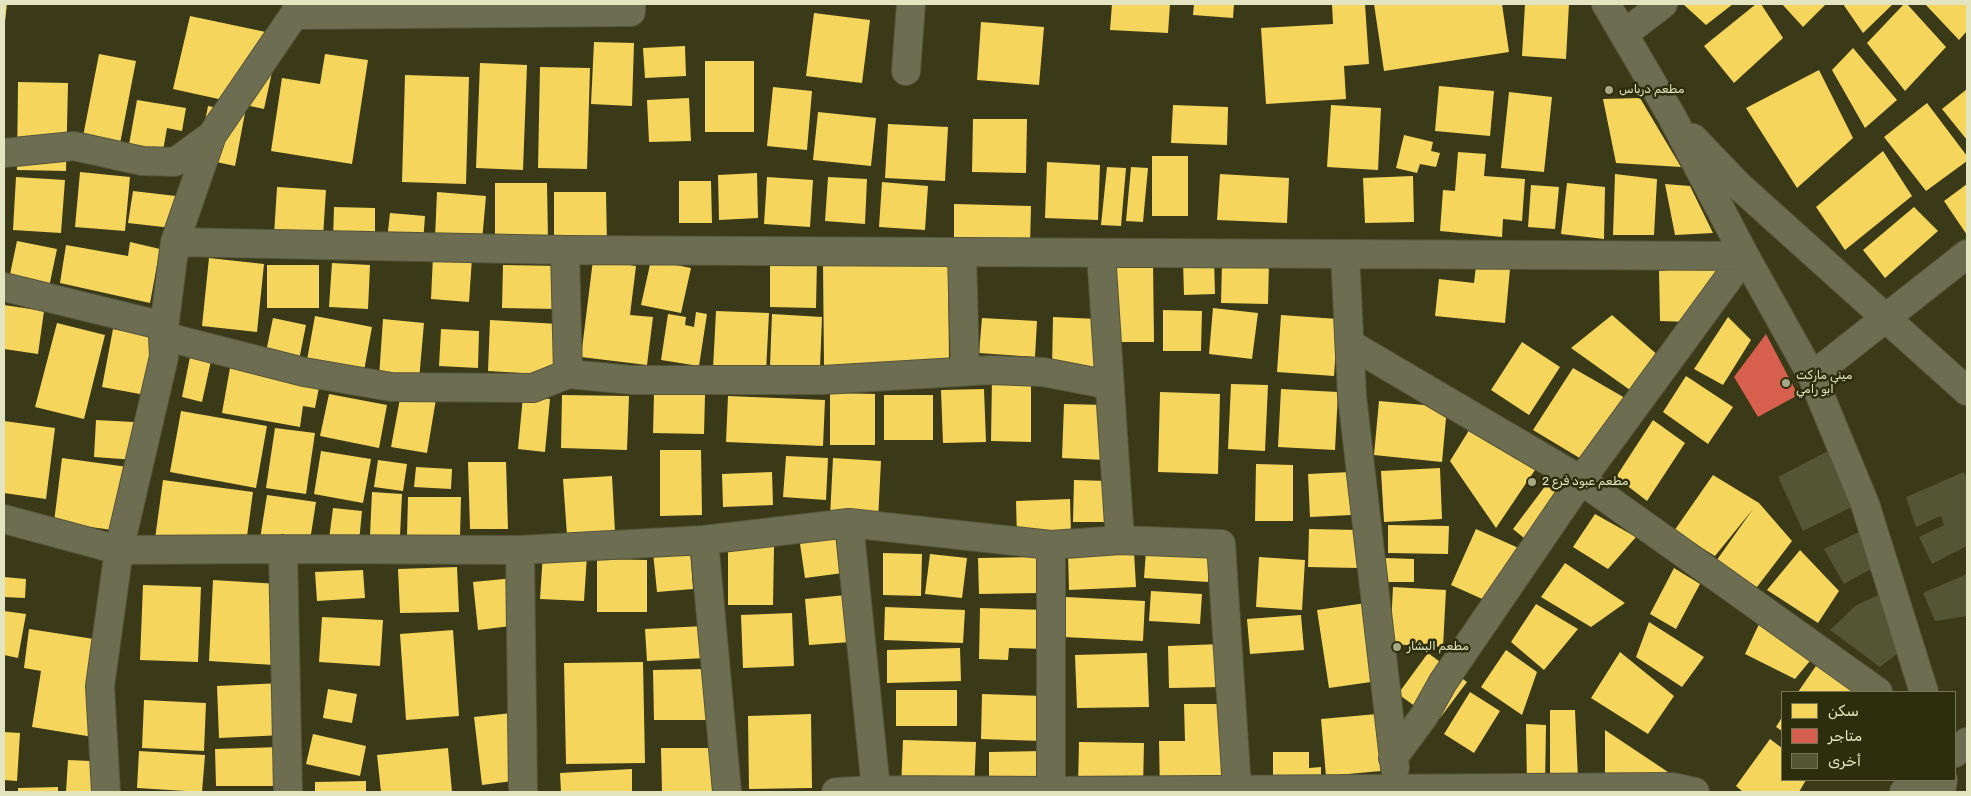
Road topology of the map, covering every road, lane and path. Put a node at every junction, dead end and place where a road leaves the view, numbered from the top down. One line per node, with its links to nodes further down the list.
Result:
1 (631, 4): 5 (street)
2 (911, 4): 7 (street)
3 (1606, 4): 6 (street)
4 (1663, 4): 6 (street)
5 (296, 10): 9 (street)
6 (1624, 34): 8 (street)
7 (906, 71)
8 (1671, 115): 17 (street); 19 (street)
9 (212, 136): 10 (street); 11 (street)
10 (4, 153)
11 (175, 242): 12 (street); 20 (street)
12 (565, 250): 13 (street); 23 (street)
13 (962, 252): 14 (street); 22 (street)
14 (1101, 253): 15 (street); 25 (street)
15 (1345, 254): 17 (street); 21 (street)
16 (1967, 254): 19 (street)
17 (1745, 256): 24 (street); 27 (street)
18 (4, 287): 20 (street)
19 (1886, 318): 24 (street); 26 (street)
20 (163, 331): 23 (street); 34 (street)
21 (1350, 344): 27 (street); 38 (street)
22 (965, 371): 23 (street); 25 (street)
23 (568, 374)
24 (1812, 376): 37 (street)
25 (1110, 385): 31 (street)
26 (1967, 391)
27 (1581, 480): 36 (street); 38 (street)
28 (4, 519): 34 (street)
29 (849, 523): 30 (street); 32 (street); 42 (street)
30 (704, 540): 35 (street); 46 (street)
31 (1120, 540): 32 (street); 40 (street)
32 (1051, 545): 48 (street)
33 (283, 548): 34 (street); 35 (street); 44 (street)
34 (119, 550): 43 (street)
35 (520, 550): 45 (street)
36 (1877, 691)
37 (1924, 691)
38 (1393, 758): 41 (street)
39 (1920, 781): 50 (street)
40 (1237, 789): 41 (street); 48 (street)
41 (1400, 789): 49 (street)
42 (876, 790): 47 (street); 48 (street)
43 (106, 792)
44 (288, 792)
45 (523, 792)
46 (727, 792)
47 (836, 792)
48 (1052, 792)
49 (1695, 792)
50 (1904, 792)

